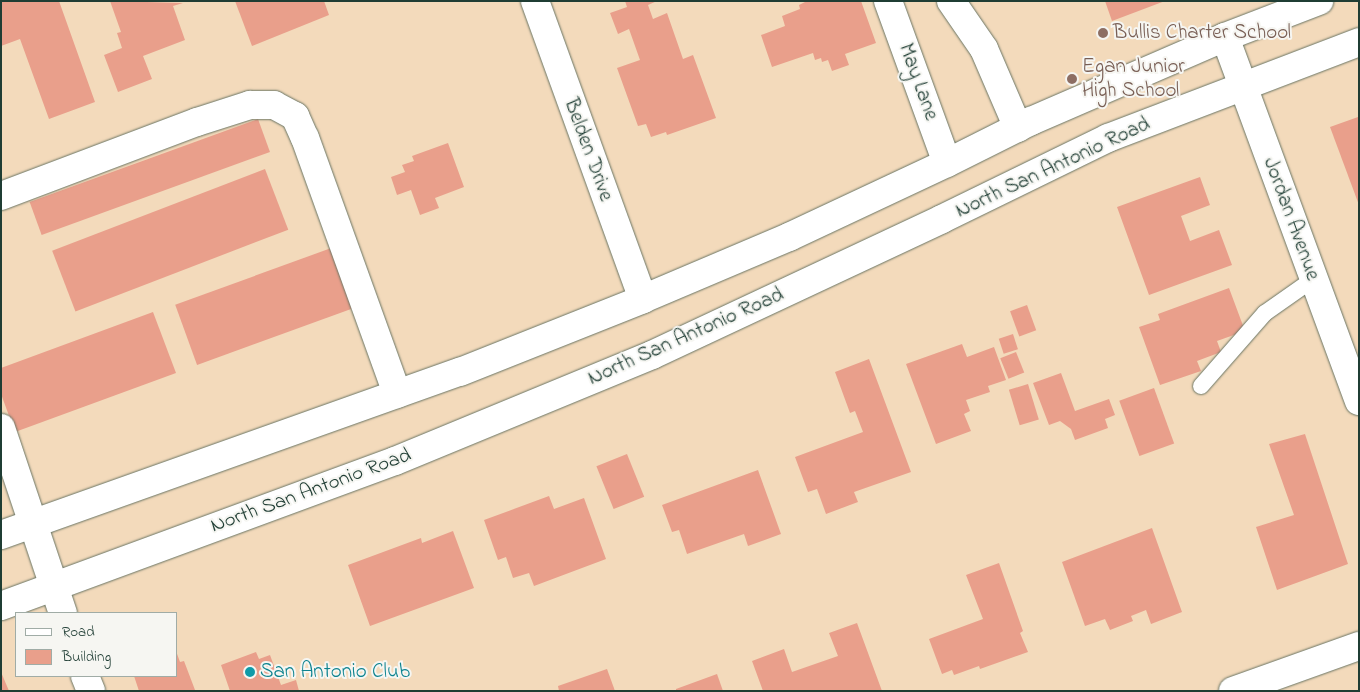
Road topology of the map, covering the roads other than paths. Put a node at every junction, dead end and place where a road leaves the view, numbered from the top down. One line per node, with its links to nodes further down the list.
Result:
1 (535, 1): 12 (main road, Belden Drive)
2 (888, 1): 9 (main road, May Lane)
3 (951, 1): 8 (main road)
4 (1319, 1): 5 (main road)
5 (1225, 37): 7 (main road, Jordan Avenue); 8 (main road)
6 (1359, 42): 7 (main road, North San Antonio Road)
7 (1243, 87): 11 (main road, Jordan Avenue); 19 (main road, North San Antonio Road)
8 (1018, 128): 9 (main road)
9 (948, 163): 12 (main road)
10 (1, 196): 14 (main road)
11 (1312, 280): 13 (lane); 15 (main road, Jordan Avenue)
12 (643, 299): 14 (main road)
13 (1201, 386)
14 (397, 394): 17 (main road)
15 (1359, 401)
16 (1, 428): 17 (main road)
17 (33, 524): 18 (main road); 19 (main road)
18 (1, 535)
19 (53, 586): 20 (main road, North San Antonio Road); 21 (main road)
20 (1, 606)
21 (63, 612)
22 (1359, 646): 25 (main road)
23 (86, 677): 24 (main road)
24 (91, 691)
25 (1233, 691)

